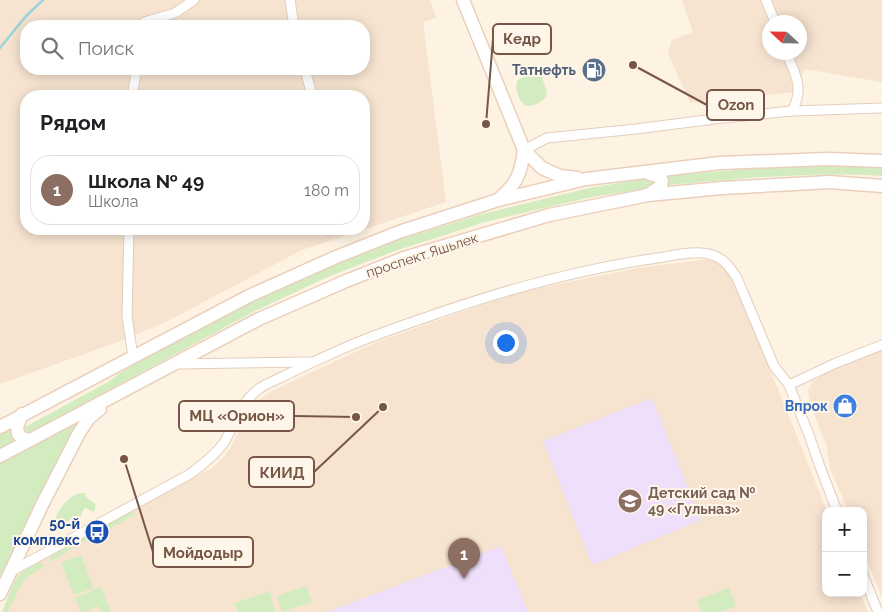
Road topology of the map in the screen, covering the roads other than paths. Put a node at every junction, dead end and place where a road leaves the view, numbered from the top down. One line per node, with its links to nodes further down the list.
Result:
1 (194, 0): 6 (street)
2 (290, 0): 7 (street)
3 (464, 0): 15 (main road)
4 (766, 0): 5 (street)
5 (772, 15)
6 (151, 20)
7 (293, 20)
8 (789, 60): 14 (street)
9 (136, 75): 11 (street)
10 (307, 75): 12 (street)
11 (133, 90)
12 (310, 90)
13 (882, 108): 14 (street)
14 (792, 110): 15 (street)
15 (524, 150): 18 (main road); 21 (main road)
16 (882, 161): 17 (main road, проспект Яшьлек)
17 (648, 173): 18 (main road, проспект Яшьлек); 20 (main road)
18 (586, 179): 21 (main road, проспект Яшьлек)
19 (882, 186): 20 (main road, проспект Яшьлек)
20 (648, 195): 26 (main road, проспект Яшьлек)
21 (498, 200): 24 (main road, проспект Яшьлек)
22 (129, 235): 24 (street)
23 (881, 345): 27 (street)
24 (133, 357): 29 (main road, проспект Яшьлек)
25 (312, 362): 26 (street); 27 (street); 34 (street)
26 (171, 364): 28 (main road, проспект Яшьлек)
27 (789, 385): 33 (street)
28 (118, 394): 31 (main road, проспект Яшьлек); 34 (main road)
29 (22, 414): 30 (main road, проспект Яшьлек); 31 (main road)
30 (0, 427)
31 (30, 440): 32 (main road, проспект Яшьлек)
32 (0, 456)
33 (835, 507)
34 (10, 572): 36 (main road)
35 (867, 585): 37 (street)
36 (0, 594)
37 (878, 612)

